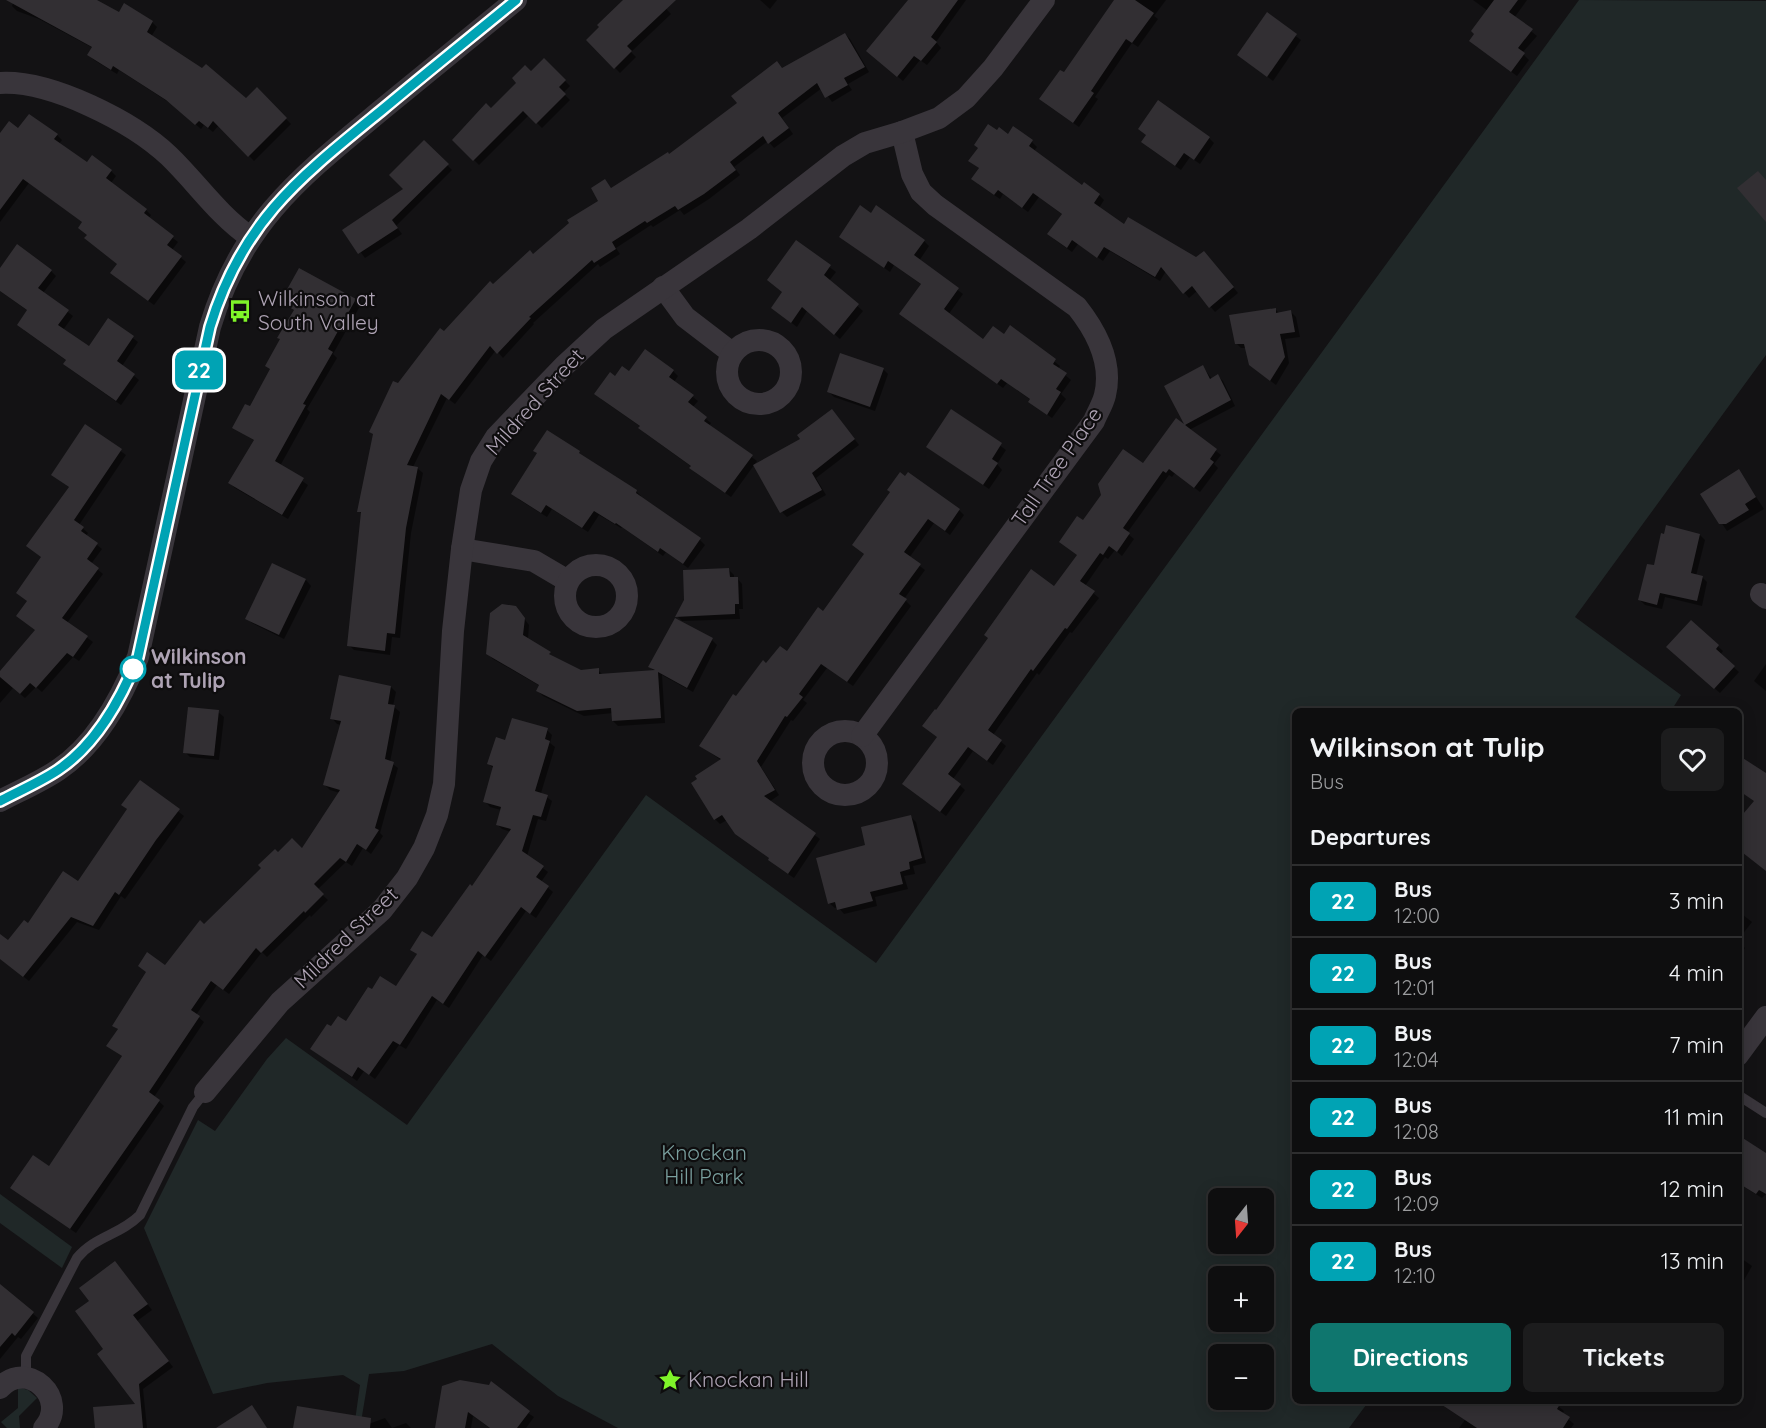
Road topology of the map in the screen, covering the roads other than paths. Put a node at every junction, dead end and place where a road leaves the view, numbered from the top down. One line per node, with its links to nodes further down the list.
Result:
1 (516, 0): 5 (street)
2 (1044, 0): 4 (street, Mildred Street)
3 (0, 83): 5 (street)
4 (902, 132): 6 (street, Mildred Street); 10 (street, Tall Tree Place)
5 (250, 237): 11 (street)
6 (663, 287): 7 (street); 8 (street, Mildred Street)
7 (732, 353)
8 (462, 549): 9 (street); 14 (street, Mildred Street)
9 (568, 581)
10 (862, 736)
11 (0, 801)
12 (1766, 1017): 13 (street)
13 (1742, 1049)
14 (205, 1092): 17 (lane)
15 (1742, 1098): 16 (lane)
16 (1766, 1113)
17 (26, 1378): 18 (street); 19 (street)
18 (0, 1389)
19 (44, 1428)

